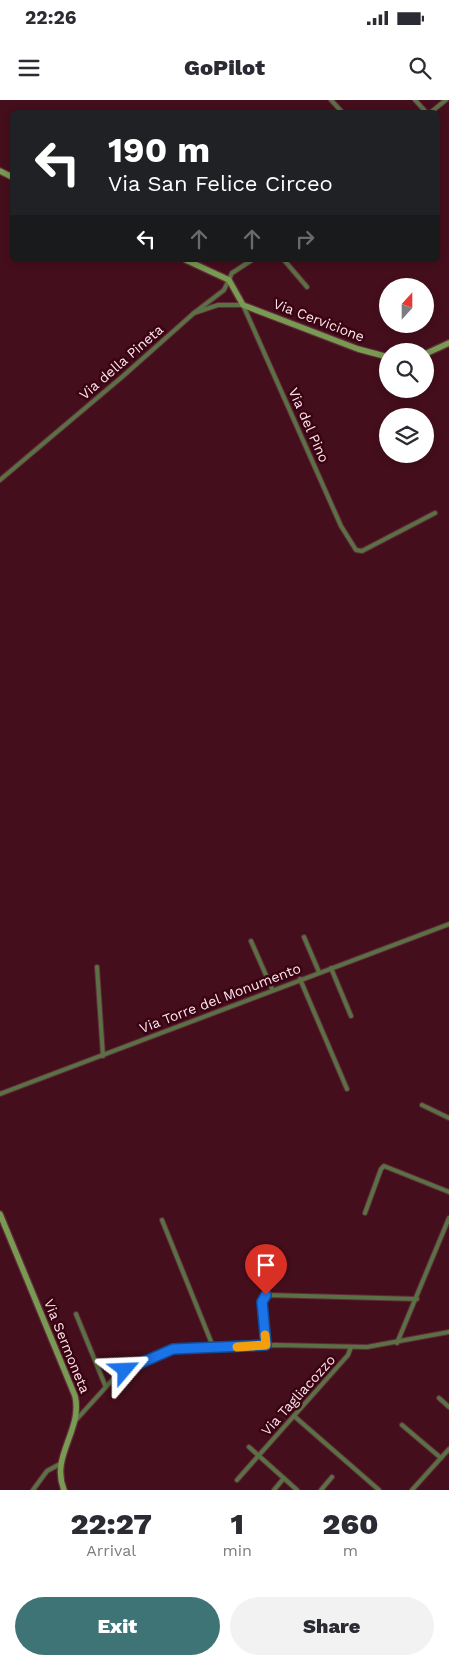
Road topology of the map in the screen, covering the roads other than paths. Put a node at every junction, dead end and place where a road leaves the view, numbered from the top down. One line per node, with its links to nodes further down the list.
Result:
1 (331, 100): 4 (street)
2 (415, 100): 5 (street)
3 (446, 100): 6 (street)
4 (340, 110)
5 (424, 110)
6 (434, 110)
7 (190, 262): 10 (street)
8 (249, 262): 10 (street, Via della Pineta)
9 (286, 262): 11 (street)
10 (228, 280): 12 (street); 13 (street, Via della Pineta)
11 (307, 287)
12 (243, 305): 13 (street, Via Cervicione); 16 (street, Via Cervicione); 18 (street, Via del Pino)
13 (194, 313): 17 (street, Via della Pineta)
14 (449, 343): 15 (street)
15 (434, 350)
16 (379, 355)
17 (0, 480)
18 (435, 513)
19 (449, 924): 23 (street, Via Torre del Monumento)
20 (304, 937): 24 (street)
21 (251, 941): 26 (street)
22 (97, 967): 28 (street)
23 (331, 968): 24 (street, Via Torre del Monumento); 27 (street)
24 (319, 972): 25 (street, Via Torre del Monumento)
25 (300, 979): 26 (street, Via Torre del Monumento); 29 (street)
26 (272, 989): 28 (street, Via Torre del Monumento)
27 (351, 1016)
28 (103, 1056): 30 (street, Via Torre del Monumento)
29 (347, 1089)
30 (0, 1094)
31 (422, 1105): 32 (street)
32 (449, 1118)
33 (449, 1192): 34 (street)
34 (365, 1213)
35 (0, 1214): 50 (street, Via Sermoneta)
36 (449, 1218): 38 (street)
37 (162, 1220): 45 (street)
38 (447, 1228): 39 (street)
39 (417, 1299): 42 (street); 43 (street)
40 (76, 1314): 46 (street)
41 (449, 1332): 42 (street)
42 (397, 1343): 44 (street)
43 (266, 1345): 44 (street); 45 (street)
44 (351, 1347): 49 (street, Via Tagliacozzo)
45 (214, 1348): 46 (street)
46 (105, 1385): 50 (street)
47 (439, 1398): 48 (street)
48 (449, 1407)
49 (294, 1416): 54 (street, Via Tagliacozzo); 65 (street)
50 (76, 1420): 56 (street, Via Sermoneta)
51 (402, 1424): 55 (street)
52 (249, 1448): 54 (street, Via Tagliacozzo)
53 (449, 1449): 55 (street)
54 (259, 1456): 58 (street, Via Tagliacozzo); 59 (street, Via Tagliacozzo)
55 (441, 1458): 66 (street)
56 (60, 1464): 60 (street); 61 (street, Via Sermoneta)
57 (332, 1477): 64 (street)
58 (284, 1478): 62 (street); 63 (street, Via Tagliacozzo)
59 (237, 1480)
60 (34, 1490)
61 (64, 1490)
62 (274, 1490)
63 (297, 1490)
64 (321, 1490)
65 (379, 1490)
66 (412, 1490)

